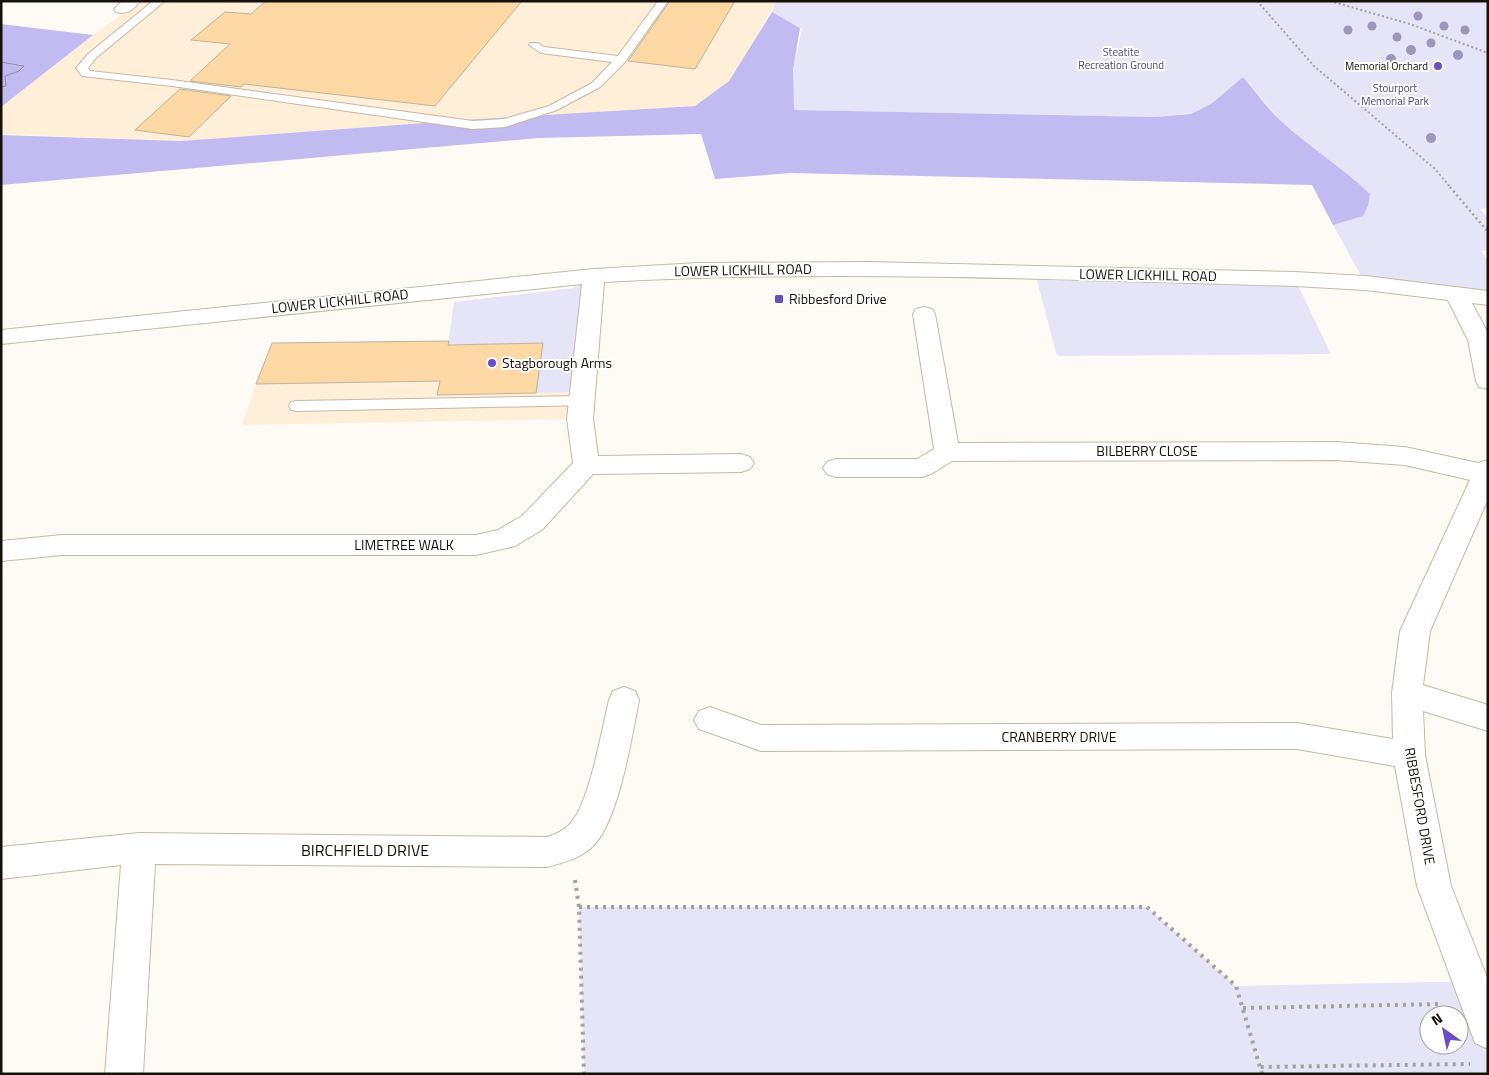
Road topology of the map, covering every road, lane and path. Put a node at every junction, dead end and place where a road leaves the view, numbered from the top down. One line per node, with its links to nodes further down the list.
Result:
1 (160, 1): 7 (lane)
2 (663, 1): 7 (lane)
3 (1257, 1): 8 (path)
4 (1330, 1): 6 (path)
5 (534, 46): 7 (lane)
6 (1488, 53)
7 (621, 60)
8 (1488, 232)
9 (594, 276): 10 (street, LOWER LICKHILL ROAD); 13 (street, LOWER LICKHILL ROAD); 15 (street)
10 (1456, 294): 11 (street, LOWER LICKHILL ROAD); 14 (street)
11 (1488, 298)
12 (924, 314): 17 (street)
13 (1, 337)
14 (1488, 381)
15 (581, 401): 16 (lane); 19 (street)
16 (297, 406)
17 (946, 452): 20 (street); 21 (street, BILBERRY CLOSE)
18 (741, 463): 19 (street)
19 (586, 465): 22 (street, LIMETREE WALK)
20 (836, 468)
21 (1487, 471): 23 (street, RIBBESFORD DRIVE)
22 (1, 551)
23 (1408, 692): 25 (street); 27 (street, RIBBESFORD DRIVE)
24 (624, 700): 28 (street)
25 (1488, 718)
26 (710, 720): 27 (street, CRANBERRY DRIVE)
27 (1409, 755): 33 (street, RIBBESFORD DRIVE)
28 (571, 845): 29 (street, BIRCHFIELD DRIVE); 31 (path)
29 (139, 848): 30 (street, BIRCHFIELD DRIVE); 36 (street)
30 (1, 863)
31 (579, 907): 32 (path); 37 (path)
32 (1243, 1008): 33 (path); 35 (path)
33 (1483, 1017)
34 (1478, 1064): 35 (path)
35 (1260, 1067): 38 (path)
36 (124, 1074)
37 (584, 1074)
38 (1262, 1074)

